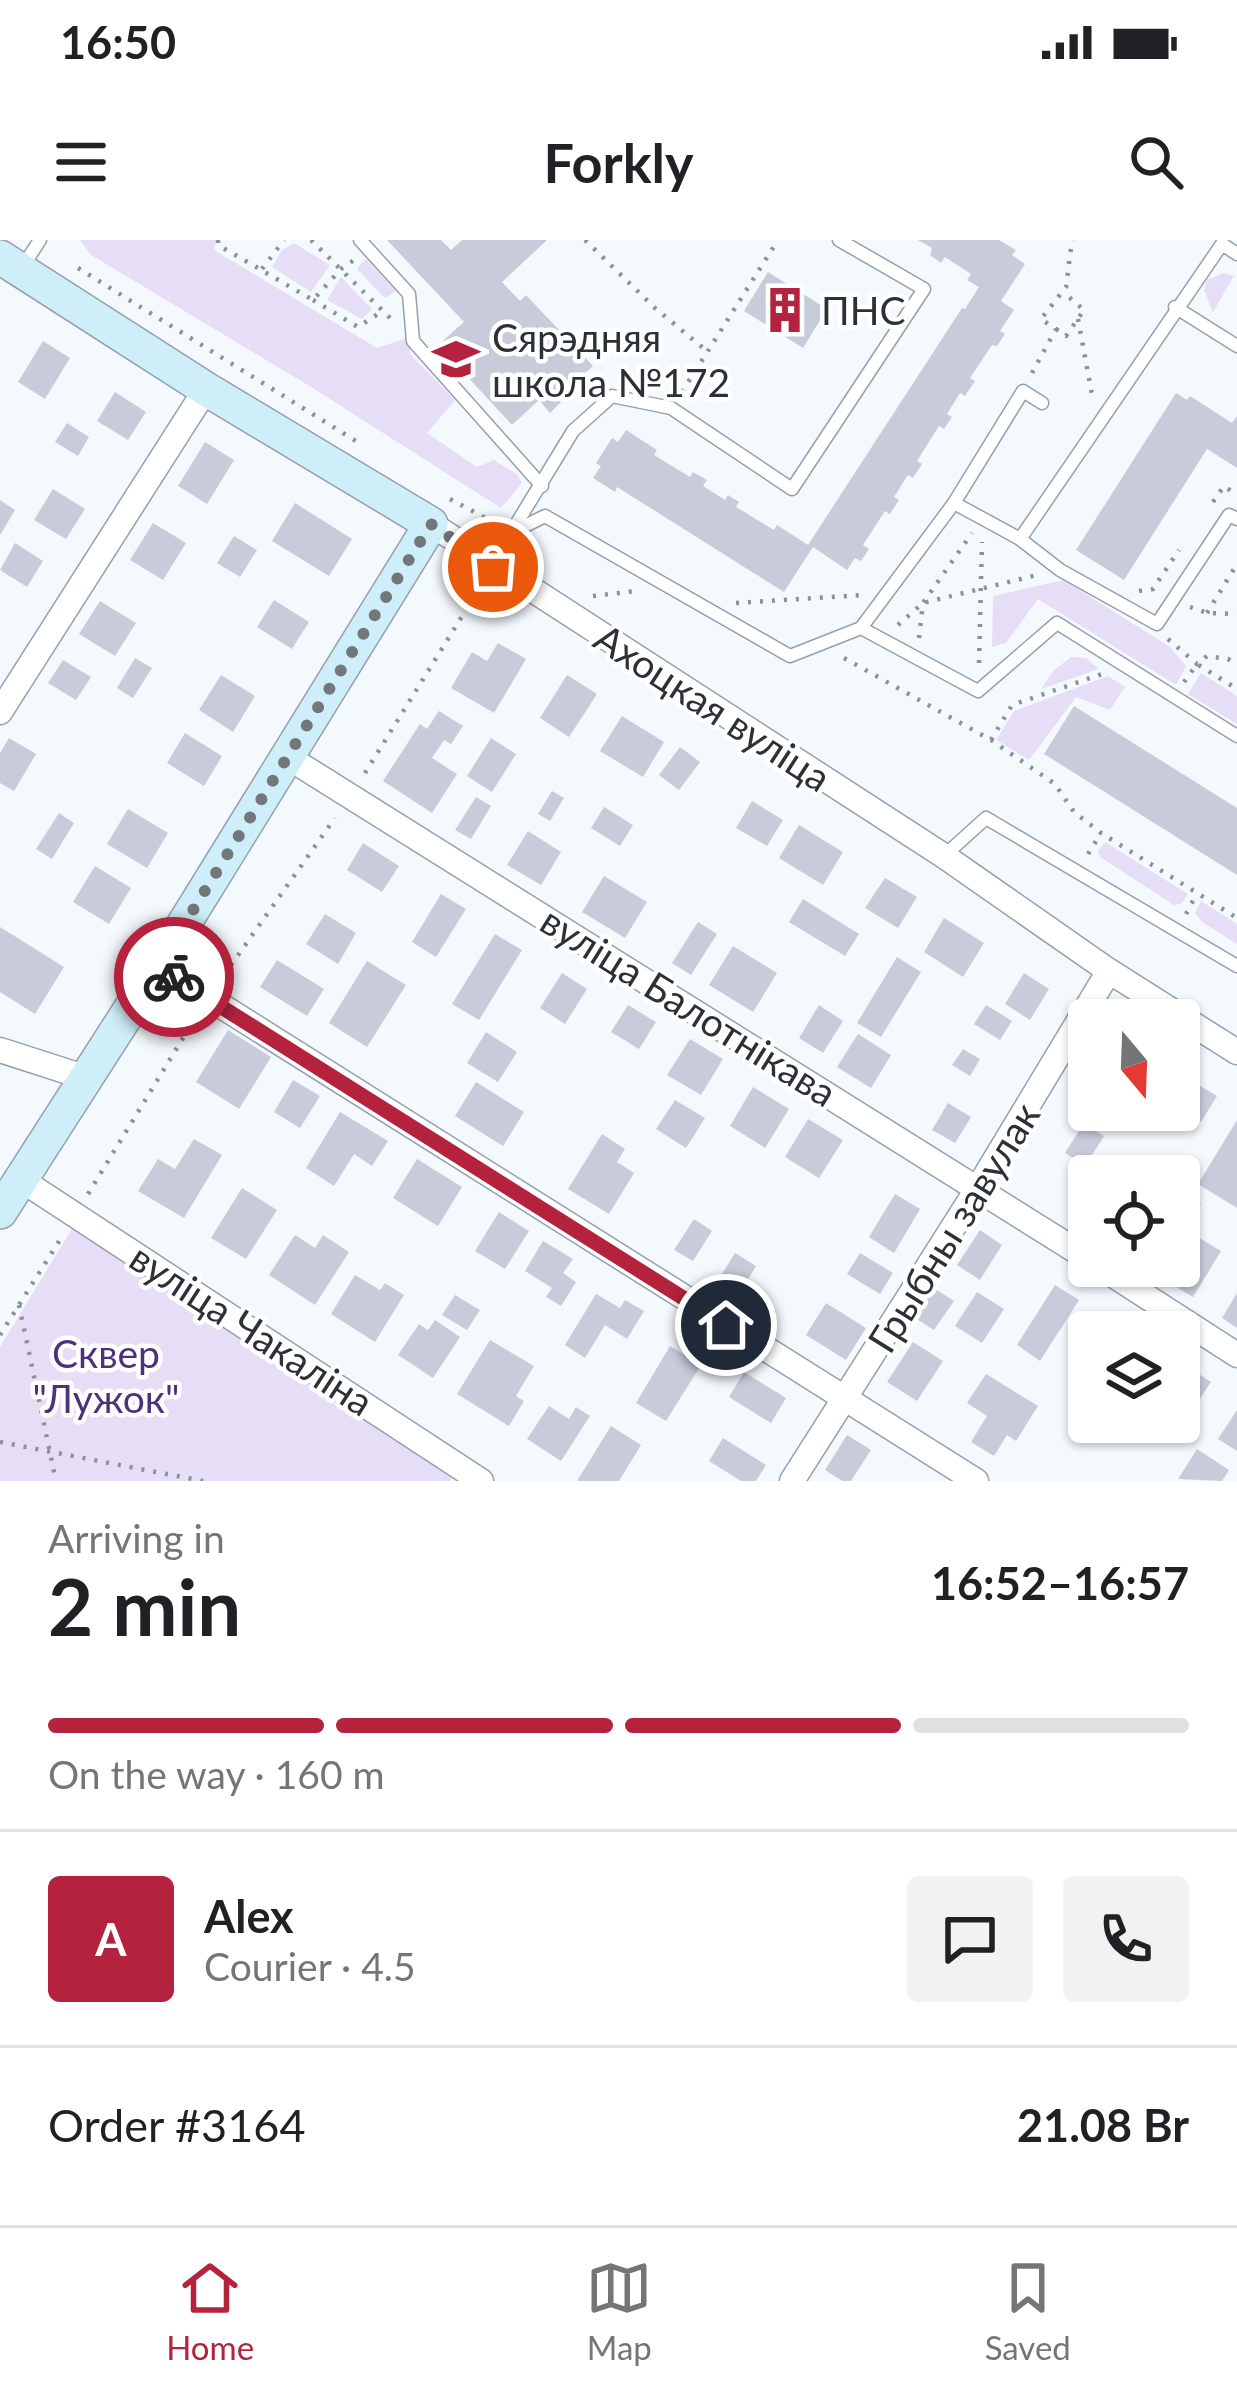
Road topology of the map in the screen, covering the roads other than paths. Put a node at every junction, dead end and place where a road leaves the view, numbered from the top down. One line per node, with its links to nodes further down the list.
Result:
1 (40, 240): 5 (lane)
2 (839, 240): 10 (lane)
3 (364, 245): 10 (lane)
4 (1237, 254): 6 (lane)
5 (10, 264): 8 (street, Ахоцкая вуліца)
6 (1175, 307): 7 (lane); 15 (lane)
7 (1237, 346)
8 (206, 388): 13 (street, Ахоцкая вуліца); 18 (street)
9 (1042, 403): 11 (lane)
10 (542, 486): 14 (lane)
11 (954, 503): 15 (lane); 17 (lane)
12 (1237, 519): 15 (lane)
13 (431, 524): 16 (street, Ахоцкая вуліца); 20 (street)
14 (509, 534): 16 (lane); 17 (lane)
15 (1020, 538)
16 (487, 561): 21 (street, Ахоцкая вуліца)
17 (861, 628): 19 (lane)
18 (0, 712)
19 (1237, 736)
20 (286, 756): 23 (street); 29 (street, вуліца Балотнікава)
21 (944, 856): 22 (lane); 24 (street, Ахоцкая вуліца)
22 (1237, 966)
23 (158, 967): 27 (street); 34 (street)
24 (1109, 971): 26 (street, Ахоцкая вуліца); 29 (street, Грыбны завулак)
25 (0, 1050): 27 (street)
26 (1237, 1052)
27 (85, 1077): 28 (street)
28 (20, 1179): 30 (street); 35 (street, вуліца Чакаліна)
29 (978, 1188): 31 (street, вуліца Балотнікава); 34 (street, Грыбны завулак)
30 (0, 1212)
31 (1068, 1246)
32 (1132, 1287): 33 (street)
33 (1237, 1354)
34 (846, 1400): 36 (street, Грыбны завулак); 37 (street)
35 (476, 1480)
36 (792, 1481)
37 (976, 1481)

